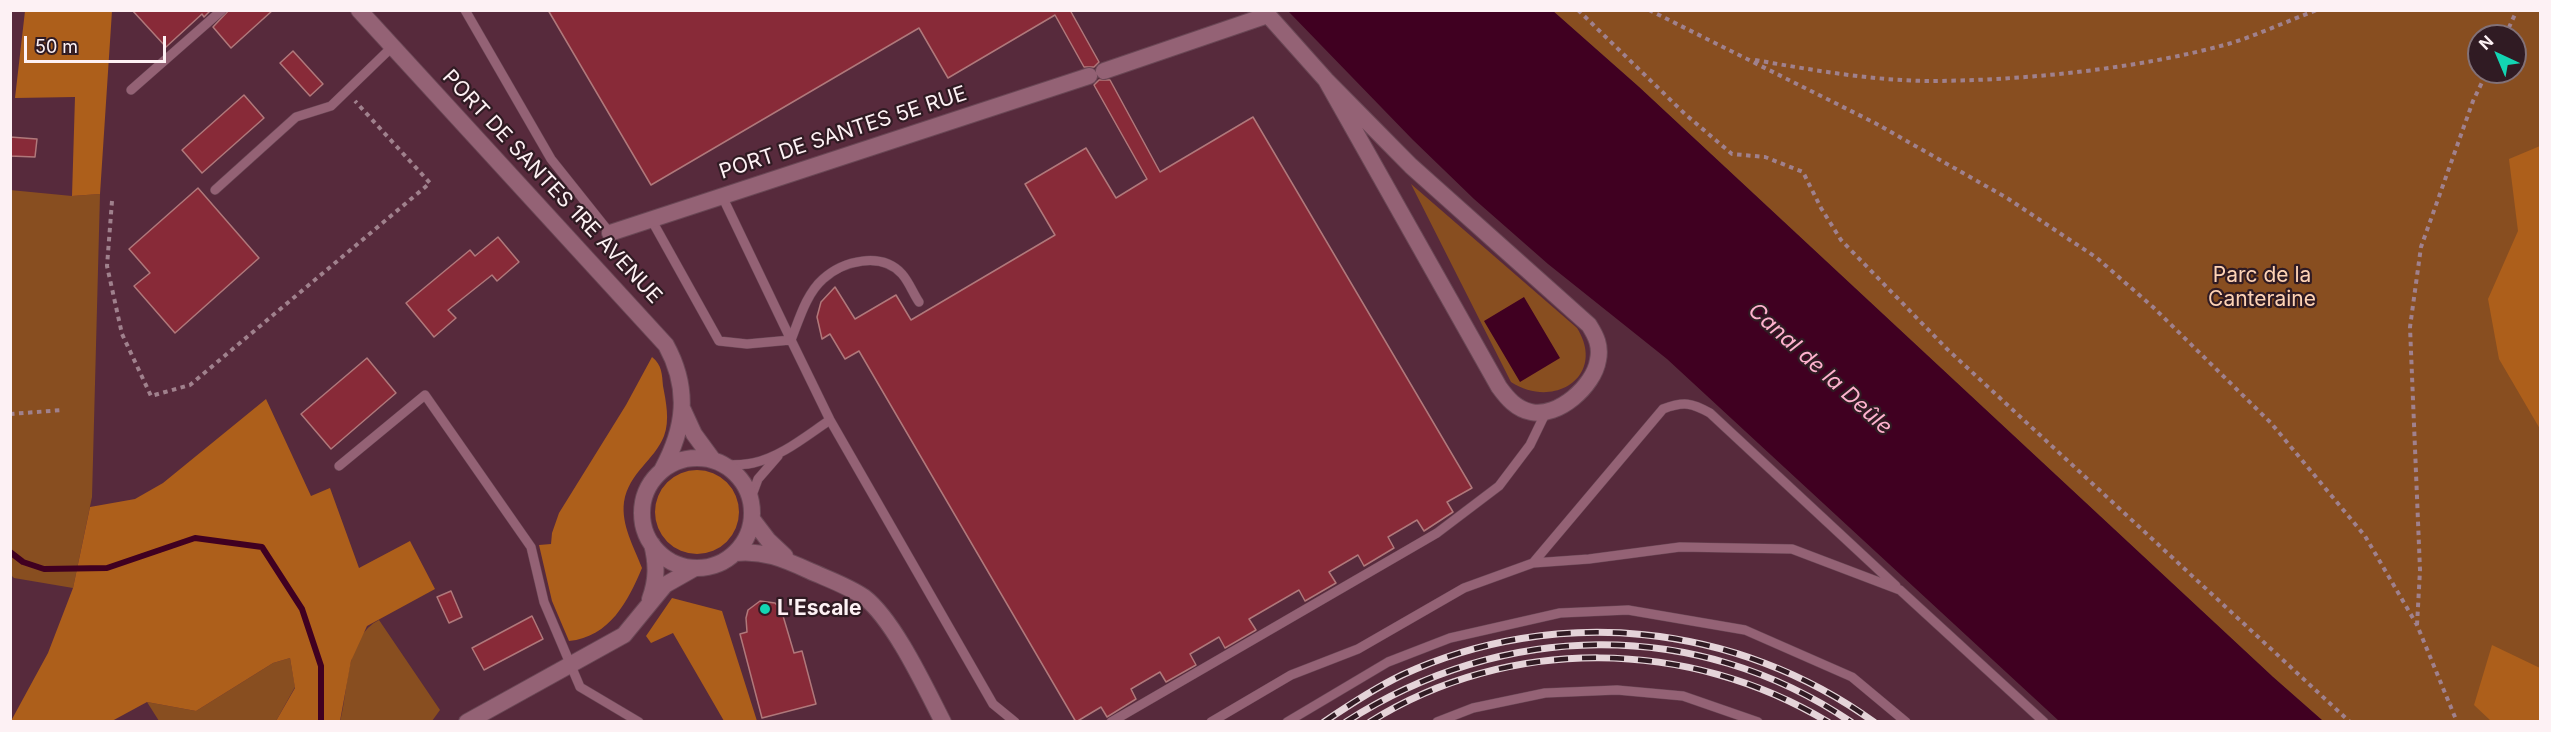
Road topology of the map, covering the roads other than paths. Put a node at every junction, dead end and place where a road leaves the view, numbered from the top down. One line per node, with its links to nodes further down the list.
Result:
1 (222, 10): 7 (lane)
2 (359, 10): 5 (street, PORT DE SANTES 1RE AVENUE)
3 (465, 10): 11 (lane)
4 (1266, 13): 6 (street); 9 (street, PORT DE SANTES 5E RUE)
5 (392, 47): 8 (lane); 14 (street, PORT DE SANTES 1RE AVENUE)
6 (1326, 80): 15 (street); 15 (street)
7 (131, 90)
8 (215, 190)
9 (722, 196): 10 (street, PORT DE SANTES 5E RUE); 13 (lane)
10 (651, 219): 11 (street, PORT DE SANTES 5E RUE); 13 (lane)
11 (610, 233)
12 (919, 302): 13 (lane)
13 (791, 340): 16 (lane)
14 (682, 409): 18 (street, PORT DE SANTES 1RE AVENUE); 20 (street, PORT DE SANTES 1RE AVENUE)
15 (1546, 412): 35 (lane)
16 (830, 420): 17 (lane); 34 (lane)
17 (781, 452): 18 (lane); 21 (lane)
18 (719, 462): 20 (street); 21 (street)
19 (339, 466): 30 (lane)
20 (662, 470): 23 (street)
21 (751, 498): 22 (street)
22 (752, 519): 24 (street); 26 (street)
23 (652, 544): 27 (street); 29 (street)
24 (735, 553): 26 (street); 27 (street)
25 (1533, 563): 28 (lane); 28 (lane); 36 (lane)
26 (796, 564): 33 (street)
27 (695, 568): 29 (street)
28 (1900, 590): 41 (lane)
29 (649, 602): 30 (street)
30 (570, 665): 31 (street); 32 (lane)
31 (467, 722)
32 (639, 722)
33 (943, 722)
34 (1014, 722)
35 (1111, 722)
36 (1211, 722)
37 (1287, 722): 40 (lane)
38 (1437, 722): 39 (lane)
39 (1758, 722)
40 (1906, 722)
41 (2044, 722)

